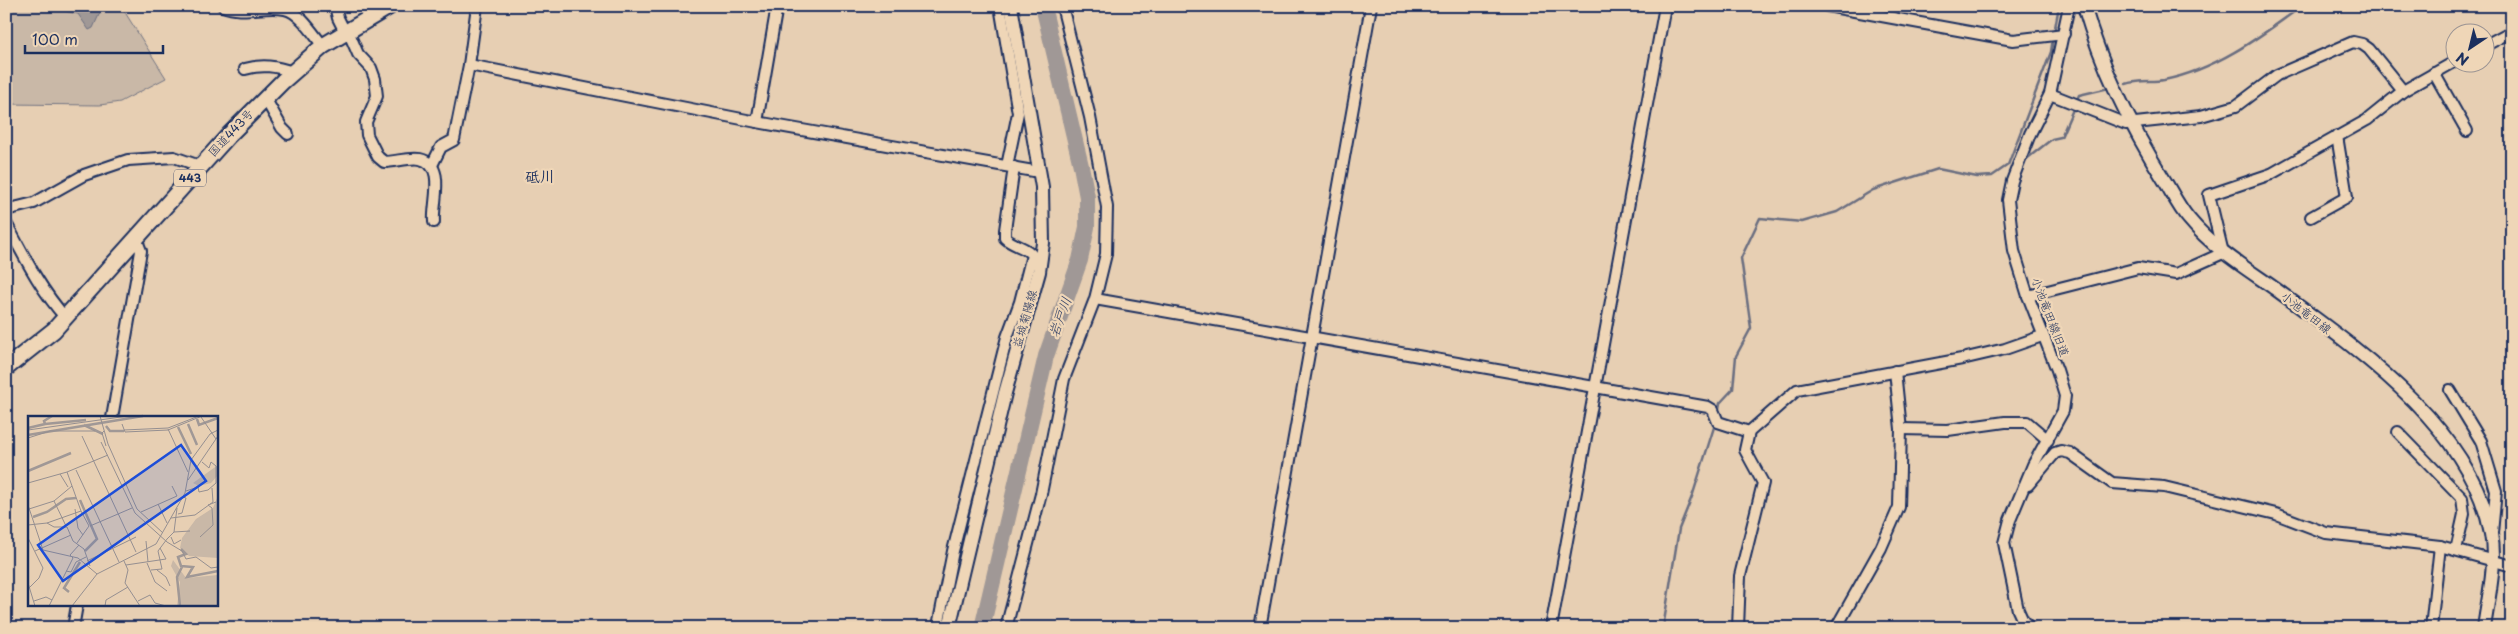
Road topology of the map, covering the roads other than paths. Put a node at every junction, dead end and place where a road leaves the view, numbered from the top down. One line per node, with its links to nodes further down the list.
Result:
1 (223, 6): 14 (street)
2 (334, 6): 15 (street)
3 (390, 6): 15 (highway, 国道443号 / 443)
4 (478, 6): 20 (street)
5 (777, 6): 28 (street)
6 (1000, 6): 35 (street)
7 (1011, 6): 36 (main road, 益城菊陽線)
8 (1062, 6): 44 (street)
9 (1371, 6): 47 (street)
10 (1665, 6): 50 (street)
11 (1827, 6): 17 (street)
12 (2070, 6): 17 (street, 小池竜田線旧道)
13 (2084, 6): 29 (main road, 小池竜田線)
14 (283, 8): 19 (street)
15 (346, 31): 19 (highway, 国道443号 / 443); 33 (street)
16 (2512, 31): 18 (street)
17 (2057, 35): 26 (street, 小池竜田線旧道)
18 (2496, 40)
19 (323, 46): 23 (highway, 国道443号 / 443)
20 (469, 65): 28 (street); 33 (street)
21 (2446, 67): 24 (street)
22 (244, 69): 23 (street)
23 (293, 72): 27 (highway, 国道443号 / 443)
24 (2434, 73): 25 (street); 30 (street)
25 (2403, 91): 29 (street); 32 (street)
26 (2050, 94): 29 (street); 43 (street, 小池竜田線旧道)
27 (264, 98): 31 (street); 34 (highway, 国道443号 / 443)
28 (757, 122): 35 (street)
29 (2132, 123): 42 (main road, 小池竜田線)
30 (2467, 131)
31 (288, 134)
32 (2337, 136): 38 (street); 42 (street)
33 (432, 165): 39 (street)
34 (200, 166): 37 (street); 41 (highway, 国道443号 / 443)
35 (1010, 167): 36 (street); 65 (street)
36 (1039, 172): 65 (main road, 益城菊陽線)
37 (6, 210)
38 (2311, 217)
39 (434, 222)
40 (6, 223): 45 (street)
41 (136, 238): 45 (highway, 国道443号 / 443); 52 (street)
42 (2223, 253): 43 (street); 58 (main road, 小池竜田線)
43 (2028, 296): 46 (street, 小池竜田線旧道)
44 (1095, 299): 47 (street); 67 (street)
45 (65, 317): 48 (highway, 国道443号 / 443)
46 (2042, 336): 49 (street); 56 (street, 小池竜田線旧道)
47 (1310, 338): 50 (street); 68 (street)
48 (6, 368)
49 (1895, 371): 53 (street); 54 (street)
50 (1595, 388): 54 (street); 69 (street)
51 (2450, 390): 58 (street)
52 (112, 416)
53 (1901, 429): 56 (street); 71 (street)
54 (1749, 432): 70 (street)
55 (2398, 432): 60 (street)
56 (2048, 440): 57 (street, 小池竜田線旧道)
57 (2020, 495): 59 (street); 64 (street, 小池竜田線旧道)
58 (2492, 536): 61 (main road, 小池竜田線)
59 (2440, 546): 60 (street); 74 (street)
60 (2456, 550): 61 (street)
61 (2492, 560): 62 (street); 75 (main road, 小池竜田線)
62 (2512, 566)
63 (77, 606): 66 (street)
64 (2018, 610): 72 (street); 73 (street, 小池竜田線旧道)
65 (944, 624)
66 (72, 628)
67 (1006, 628)
68 (1260, 628)
69 (1551, 628)
70 (1738, 628)
71 (1836, 628)
72 (2019, 628)
73 (2030, 628)
74 (2431, 628)
75 (2484, 628)

